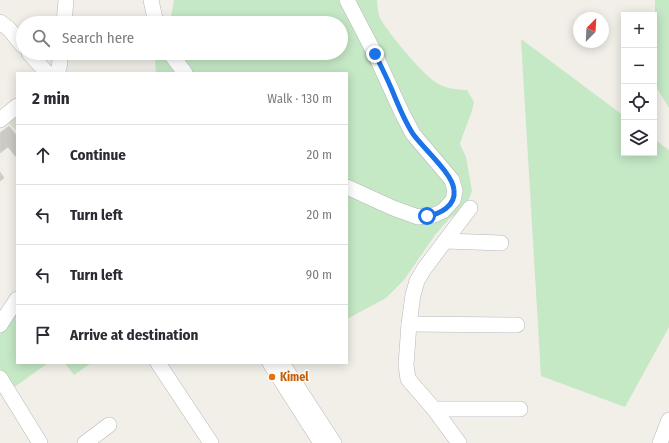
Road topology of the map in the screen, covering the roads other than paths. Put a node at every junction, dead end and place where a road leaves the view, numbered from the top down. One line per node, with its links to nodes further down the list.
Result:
1 (66, 0): 4 (street)
2 (151, 0): 5 (street)
3 (347, 0): 16 (street)
4 (65, 16)
5 (154, 16)
6 (3, 27): 7 (street)
7 (16, 39)
8 (35, 60): 11 (street)
9 (61, 60): 12 (street)
10 (175, 60): 13 (street)
11 (46, 72)
12 (57, 72)
13 (184, 72)
14 (16, 107): 15 (street)
15 (0, 120)
16 (348, 187)
17 (470, 208): 18 (street)
18 (446, 241): 19 (street); 21 (street)
19 (502, 244)
20 (16, 301): 22 (street)
21 (408, 324): 23 (street); 27 (street)
22 (0, 325)
23 (517, 325)
24 (159, 364): 34 (street)
25 (275, 364): 29 (street)
26 (0, 378): 32 (street)
27 (434, 409): 28 (street); 37 (street)
28 (520, 409)
29 (306, 410): 35 (street); 36 (street)
30 (669, 420): 38 (street)
31 (109, 425): 33 (street)
32 (40, 443)
33 (85, 443)
34 (211, 443)
35 (321, 443)
36 (334, 443)
37 (459, 443)
38 (660, 443)

